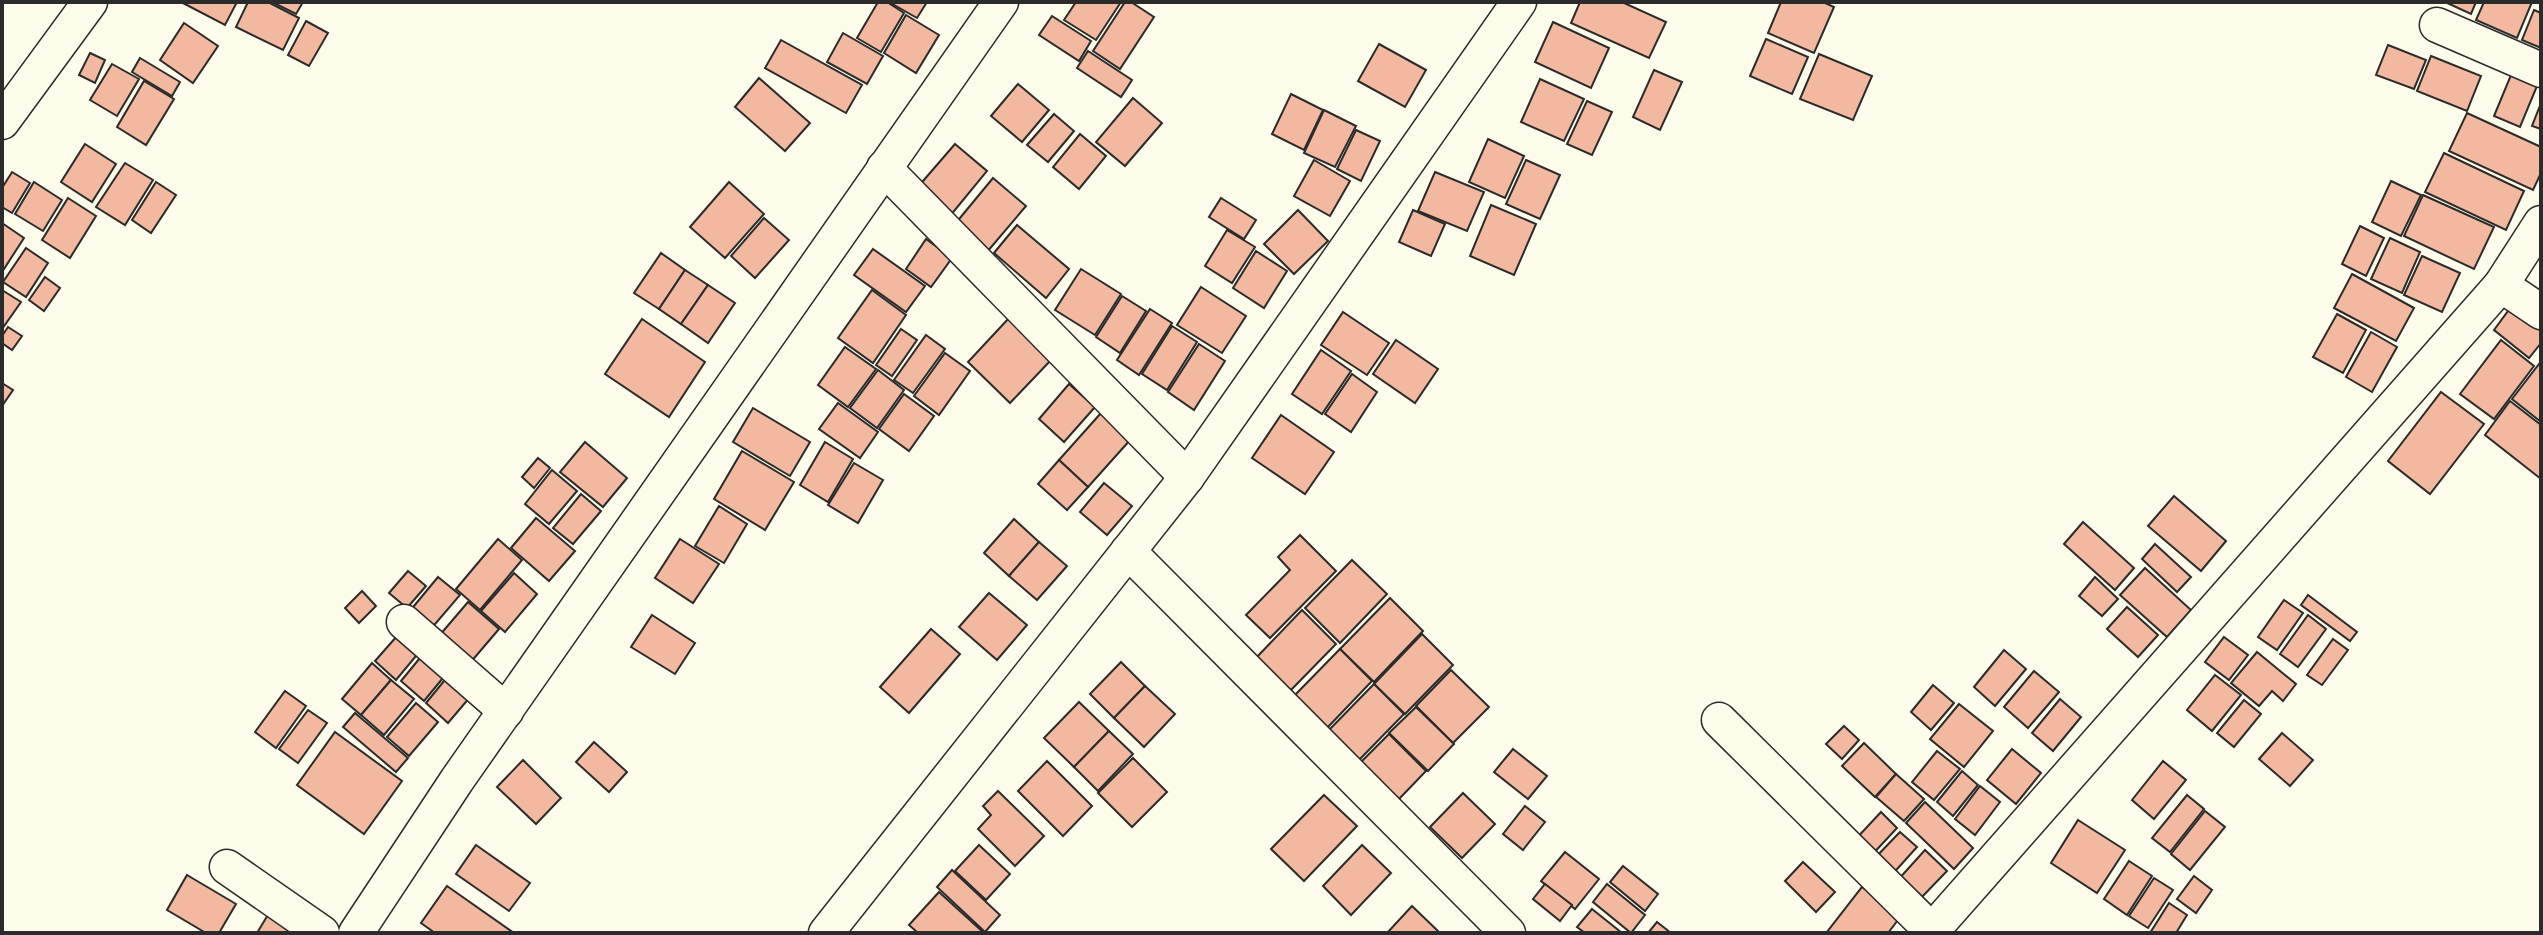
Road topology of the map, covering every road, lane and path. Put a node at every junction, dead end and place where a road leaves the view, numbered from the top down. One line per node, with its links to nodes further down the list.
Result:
1 (90, 2): 6 (street)
2 (1001, 2): 7 (street)
3 (1519, 2): 11 (street)
4 (2437, 25): 5 (street)
5 (2541, 70)
6 (2, 122)
7 (884, 168): 11 (street); 14 (street)
8 (2541, 223): 9 (street)
9 (2501, 285): 10 (street); 17 (street)
10 (2541, 312)
11 (1187, 477): 12 (street)
12 (1128, 551): 20 (street); 21 (street)
13 (404, 622): 14 (street)
14 (506, 711): 19 (street)
15 (1719, 720): 17 (street)
16 (227, 867): 18 (street)
17 (1931, 932)
18 (322, 933)
19 (356, 933)
20 (826, 933)
21 (1508, 933)

